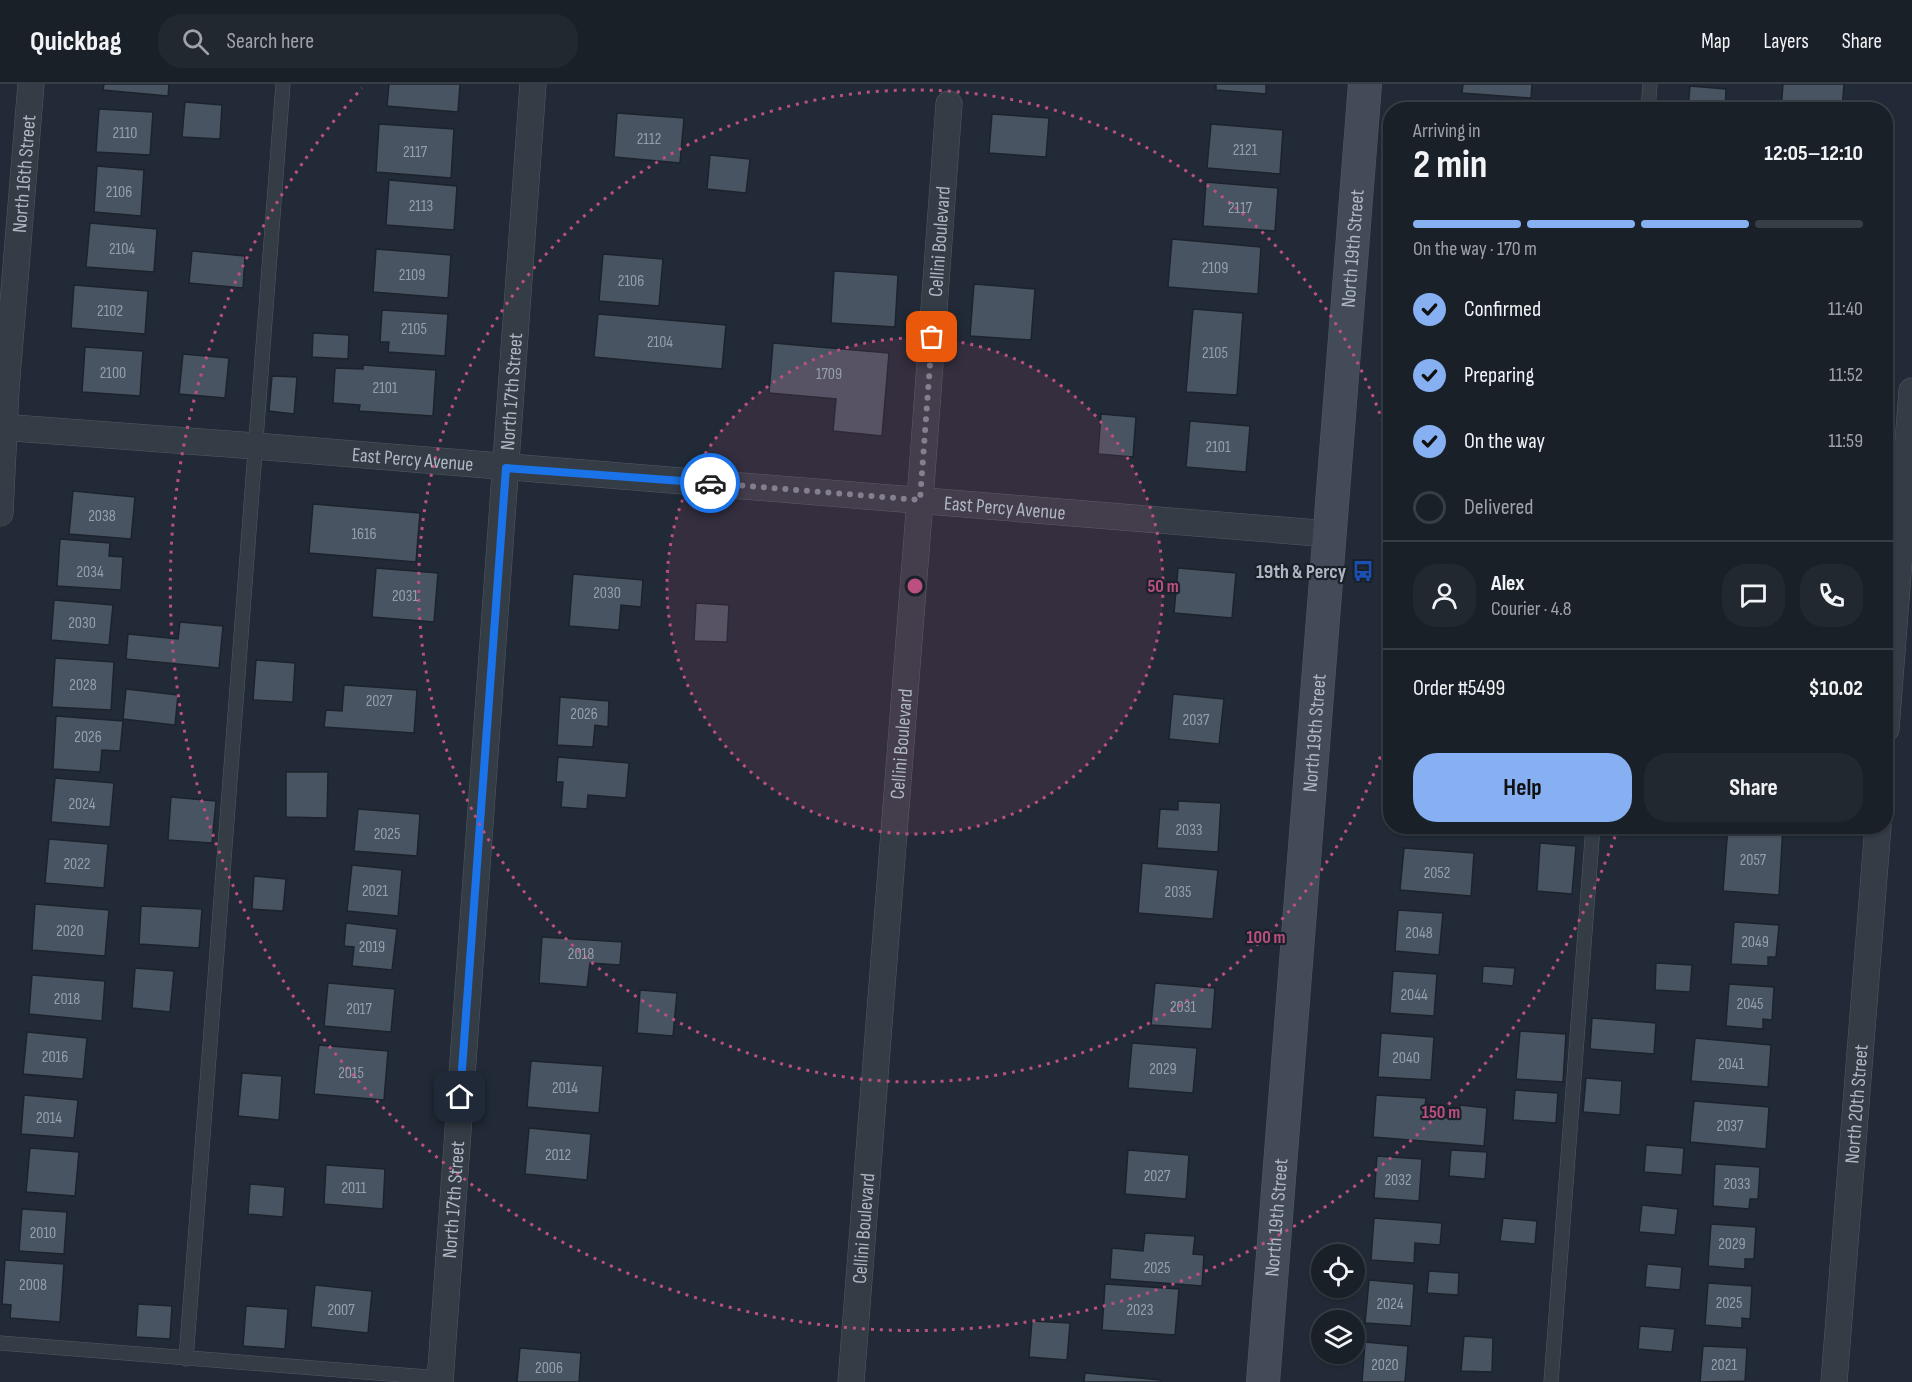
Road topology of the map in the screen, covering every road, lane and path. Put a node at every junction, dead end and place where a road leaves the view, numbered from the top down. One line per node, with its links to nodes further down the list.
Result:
1 (31, 84): 9 (street, North 16th Street)
2 (283, 84): 10 (lane)
3 (533, 84): 11 (street, North 17th Street)
4 (1365, 84): 14 (street, North 19th Street)
5 (1650, 84): 6 (lane)
6 (1649, 102)
7 (949, 104): 12 (street, Cellini Boulevard)
8 (1912, 392): 15 (street)
9 (2, 428): 10 (street, East Percy Avenue); 13 (street, North 16th Street)
10 (255, 446): 11 (street, East Percy Avenue); 19 (lane)
11 (506, 468): 12 (street, East Percy Avenue); 20 (street, North 17th Street)
12 (920, 500): 14 (street, East Percy Avenue); 21 (street, Cellini Boulevard)
13 (0, 513)
14 (1329, 534): 22 (street, North 19th Street)
15 (1893, 638)
16 (1592, 834): 23 (lane)
17 (1877, 834): 24 (street, North 20th Street)
18 (0, 1343): 19 (lane)
19 (186, 1359): 20 (lane)
20 (440, 1380)
21 (851, 1382)
22 (1263, 1382)
23 (1551, 1382)
24 (1834, 1382)

